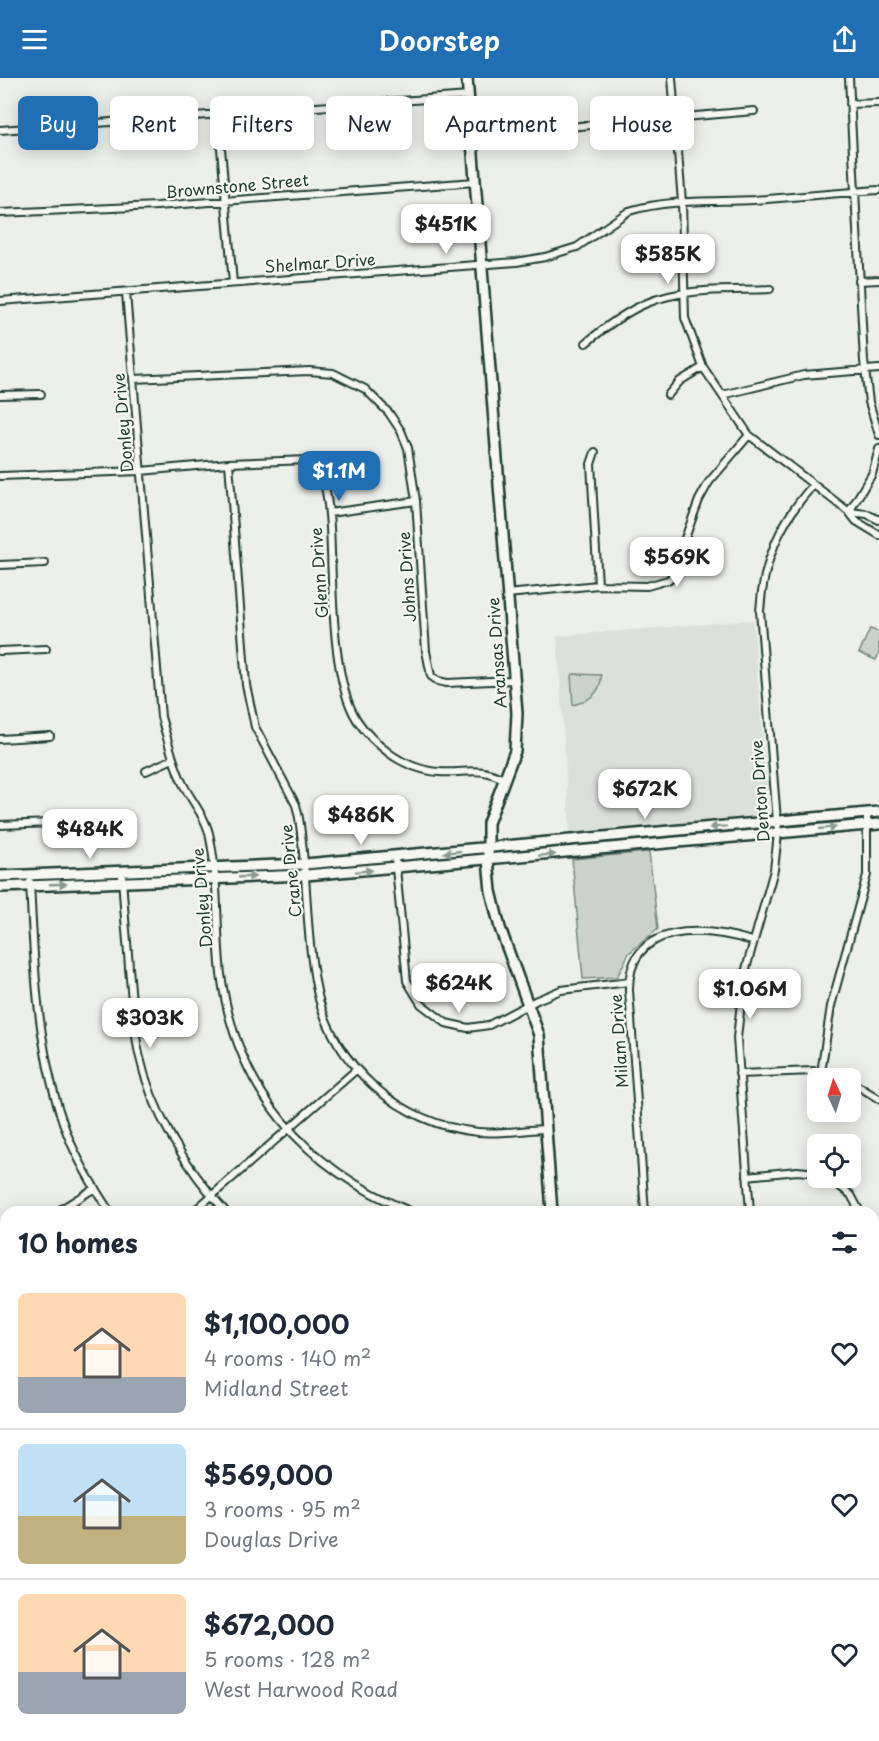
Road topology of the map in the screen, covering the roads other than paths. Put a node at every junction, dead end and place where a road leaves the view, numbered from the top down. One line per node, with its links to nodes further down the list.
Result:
1 (467, 78): 4 (main road, Aransas Drive)
2 (672, 78): 5 (street)
3 (849, 78): 8 (street)
4 (469, 96)
5 (673, 96)
6 (424, 99): 9 (street)
7 (879, 103): 8 (street)
8 (850, 104): 19 (street)
9 (314, 108)
10 (754, 111): 12 (street)
11 (210, 116): 13 (street)
12 (694, 116)
13 (0, 130)
14 (221, 150): 20 (street)
15 (473, 150): 17 (main road, Aransas Drive)
16 (678, 150): 21 (street)
17 (475, 182): 20 (street, Brownstone Street); 23 (main road, Aransas Drive)
18 (879, 190): 19 (street, Shelmar Drive)
19 (856, 192): 21 (street, Shelmar Drive); 25 (street)
20 (226, 199): 22 (street, Brownstone Street); 26 (street)
21 (682, 202): 23 (street, Shelmar Drive); 29 (street)
22 (0, 213)
23 (481, 264): 26 (street, Shelmar Drive); 56 (main road, Aransas Drive)
24 (879, 280): 25 (street)
25 (859, 281): 34 (street)
26 (233, 283): 28 (street, Shelmar Drive)
27 (770, 289): 29 (street)
28 (126, 293): 30 (street, Shelmar Drive); 35 (street, Donley Drive)
29 (687, 293): 31 (street); 32 (street)
30 (0, 301)
31 (585, 343)
32 (703, 367): 38 (street); 39 (street)
33 (879, 369): 34 (street)
34 (864, 370): 39 (street); 41 (street)
35 (134, 379): 45 (street, Donley Drive); 48 (street, Johns Drive)
36 (41, 394): 37 (street)
37 (0, 395)
38 (668, 395)
39 (722, 395): 40 (street)
40 (749, 435): 47 (street); 55 (street)
41 (879, 435)
42 (879, 449): 49 (street)
43 (595, 452): 55 (street)
44 (229, 463): 45 (street, Glenn Drive); 50 (street, Glenn Drive); 78 (street, Crane Drive)
45 (141, 471): 46 (street, Glenn Drive); 62 (street, Donley Drive)
46 (0, 476)
47 (813, 485): 49 (street); 68 (street, Denton Drive)
48 (416, 501): 50 (street); 59 (street, Johns Drive)
49 (849, 512): 51 (street); 52 (street)
50 (329, 513): 64 (street, Glenn Drive)
51 (879, 520)
52 (879, 535)
53 (45, 563): 54 (street)
54 (0, 565)
55 (598, 585): 56 (street)
56 (507, 594): 59 (main road, Aransas Drive)
57 (46, 649): 58 (street)
58 (0, 651)
59 (514, 680): 64 (main road, Aransas Drive)
60 (50, 736): 61 (street)
61 (0, 739)
62 (173, 759): 63 (street); 79 (street, Donley Drive)
63 (146, 771)
64 (505, 780): 75 (main road, Aransas Drive)
65 (879, 812): 66 (main road)
66 (867, 813): 68 (main road); 71 (street)
67 (52, 823): 70 (street)
68 (777, 823): 72 (main road, one-way to 72); 73 (street, Denton Drive)
69 (879, 824): 71 (main road)
70 (0, 825)
71 (868, 825): 73 (main road, one-way to 71); 91 (street)
72 (692, 829): 74 (main road); 75 (main road)
73 (778, 833): 74 (main road); 88 (street, Denton Drive)
74 (693, 841): 77 (main road, one-way to 74)
75 (488, 848): 76 (main road, one-way to 76); 77 (main road, Aransas Drive)
76 (394, 858): 78 (main road); 80 (street)
77 (488, 860): 80 (main road); 90 (main road, Aransas Drive)
78 (305, 864): 79 (main road); 82 (street, Crane Drive)
79 (213, 867): 84 (main road); 85 (street, Donley Drive)
80 (395, 868): 82 (main road, one-way to 80); 90 (street)
81 (30, 875): 83 (main road); 84 (main road); 86 (street)
82 (306, 875): 85 (main road, one-way to 82); 92 (street, Crane Drive)
83 (0, 876)
84 (122, 877): 85 (main road); 86 (main road, one-way to 84); 103 (street)
85 (214, 878): 98 (street, Donley Drive)
86 (30, 885): 87 (main road); 101 (street)
87 (0, 887)
88 (752, 941): 89 (street, Milam Drive); 94 (street, Denton Drive)
89 (629, 982): 90 (street); 110 (street, Milam Drive)
90 (530, 1005): 97 (main road, Aransas Drive)
91 (822, 1068)
92 (356, 1070): 97 (street, Crane Drive); 98 (street)
93 (807, 1073): 94 (street)
94 (739, 1074): 100 (street, Denton Drive)
95 (861, 1088): 96 (street)
96 (879, 1099)
97 (546, 1129): 109 (main road, Aransas Drive)
98 (289, 1130): 103 (street); 108 (street, Donley Drive)
99 (807, 1172): 100 (street)
100 (747, 1176): 111 (street, Denton Drive)
101 (95, 1188): 104 (street); 105 (street)
102 (842, 1188): 112 (street)
103 (211, 1196): 106 (street); 107 (street)
104 (66, 1206)
105 (106, 1206)
106 (200, 1206)
107 (220, 1206)
108 (400, 1206)
109 (552, 1206)
110 (645, 1206)
111 (750, 1206)
112 (857, 1206)

